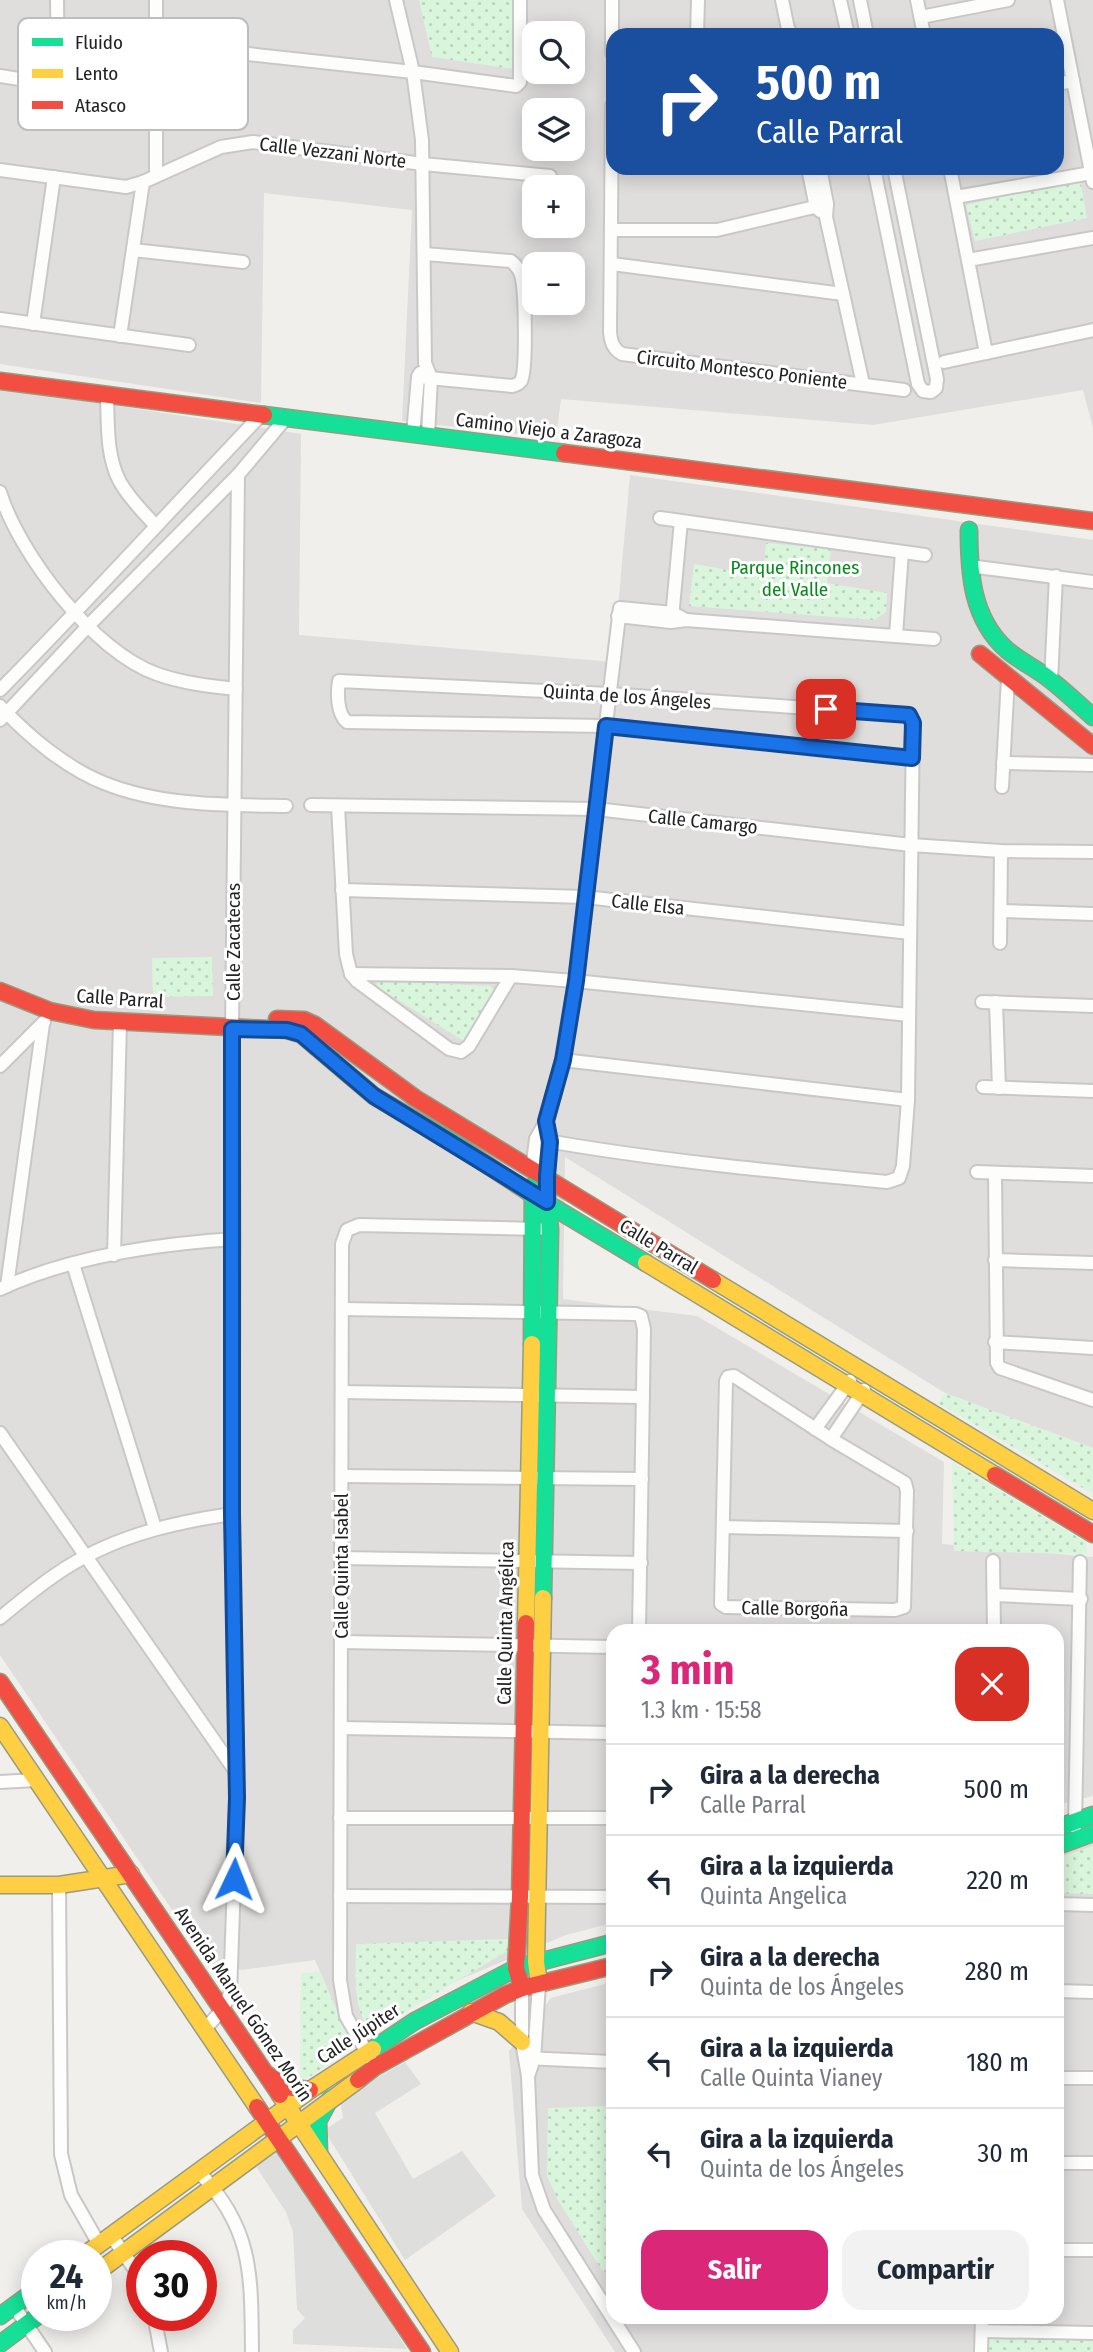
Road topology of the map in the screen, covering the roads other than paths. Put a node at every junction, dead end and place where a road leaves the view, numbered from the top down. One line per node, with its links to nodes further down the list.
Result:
1 (57, 0): 15 (street)
2 (156, 0): 16 (street)
3 (396, 0): 26 (street)
4 (520, 0): 26 (street)
5 (612, 0): 17 (street)
6 (698, 0): 18 (street)
7 (782, 0): 19 (street)
8 (840, 0): 13 (street)
9 (917, 0): 14 (street)
10 (1008, 0): 14 (street)
11 (1057, 0): 23 (street)
12 (861, 5): 13 (street); 21 (street)
13 (843, 13): 20 (street)
14 (920, 17): 22 (street)
15 (57, 18)
16 (156, 18)
17 (612, 28)
18 (697, 28)
19 (788, 28)
20 (846, 28)
21 (866, 28)
22 (922, 28)
23 (1063, 28)
24 (1064, 35): 29 (street)
25 (248, 54): 26 (street)
26 (413, 72): 32 (street)
27 (0, 76): 28 (street)
28 (18, 79)
29 (1073, 81): 30 (street); 43 (street)
30 (1064, 83)
31 (156, 130): 41 (street)
32 (423, 164): 34 (street, Calle Vezzani Norte); 41 (street, Calle Vezzani Norte); 50 (street)
33 (0, 170): 42 (street, Calle Vezzani Norte)
34 (539, 175)
35 (612, 175): 47 (street, Circuito Montesco Poniente)
36 (811, 175): 46 (street)
37 (821, 175): 46 (street)
38 (875, 175): 39 (street)
39 (895, 175)
40 (951, 175): 45 (street)
41 (156, 176): 44 (street, Calle Vezzani Norte)
42 (54, 177): 44 (street, Calle Vezzani Norte); 56 (street)
43 (1092, 178): 45 (street)
44 (143, 182): 49 (street)
45 (956, 197): 51 (street)
46 (823, 209): 47 (street); 54 (street)
47 (612, 230): 53 (street, Circuito Montesco Poniente)
48 (1093, 238): 51 (street)
49 (133, 250): 52 (street); 58 (street)
50 (425, 254): 62 (street); 62 (street)
51 (968, 260): 60 (street)
52 (243, 262)
53 (612, 264): 54 (street); 64 (street, Circuito Montesco Poniente)
54 (843, 294): 64 (street)
55 (0, 319): 56 (street)
56 (33, 324): 58 (street)
57 (1093, 330): 60 (street)
58 (120, 336): 59 (street)
59 (188, 345)
60 (986, 353): 61 (street)
61 (944, 362)
62 (425, 377): 69 (street)
63 (0, 381): 66 (street, Camino Viejo a Zaragoza)
64 (863, 384): 65 (street, Circuito Montesco Poniente)
65 (904, 390)
66 (107, 394): 67 (street, Camino Viejo a Zaragoza); 75 (street)
67 (261, 415): 68 (street, Camino Viejo a Zaragoza); 75 (street)
68 (286, 418): 69 (street, Camino Viejo a Zaragoza); 70 (street)
69 (420, 435): 74 (street, Camino Viejo a Zaragoza)
70 (238, 475): 84 (street); 90 (street, Calle Zacatecas)
71 (0, 492): 82 (street)
72 (660, 518): 73 (street)
73 (681, 521): 77 (street); 83 (street)
74 (1093, 522)
75 (155, 525): 82 (street)
76 (969, 530): 79 (street)
77 (902, 552): 78 (street); 85 (street)
78 (925, 555)
79 (969, 566): 80 (street); 89 (street)
80 (1056, 576): 81 (street); 89 (street)
81 (1093, 582)
82 (76, 613): 84 (street); 91 (street)
83 (672, 618): 85 (street); 92 (street)
84 (89, 626): 90 (street); 93 (street)
85 (896, 635): 86 (street)
86 (934, 639)
87 (980, 654): 88 (street)
88 (1007, 678): 96 (street); 98 (street)
89 (1051, 681): 94 (street)
90 (236, 689): 101 (street, Calle Zacatecas)
91 (0, 690)
92 (609, 694): 95 (street); 95 (street, Quinta de los Ángeles); 97 (street, Quinta de los Ángeles)
93 (2, 713): 101 (street)
94 (1093, 717)
95 (606, 726): 97 (street, Quinta de los Ángeles); 105 (street)
96 (1093, 746)
97 (912, 758): 106 (street)
98 (1003, 763): 99 (street); 100 (street)
99 (1093, 765)
100 (1002, 786)
101 (234, 805): 103 (street); 125 (street, Calle Zacatecas)
102 (311, 805): 104 (street, Calle Camargo)
103 (286, 806)
104 (338, 806): 105 (street, Calle Camargo); 109 (street)
105 (596, 809): 106 (street, Calle Camargo); 110 (street)
106 (911, 845): 107 (street, Calle Camargo); 113 (street)
107 (1001, 851): 108 (street, Calle Camargo); 111 (street)
108 (1093, 852)
109 (342, 890): 110 (street, Calle Elsa); 115 (street)
110 (585, 897): 113 (street, Calle Elsa); 117 (street)
111 (1001, 911): 112 (street); 114 (street)
112 (1093, 914)
113 (910, 933): 122 (street)
114 (1000, 943)
115 (351, 974): 116 (street); 116 (street)
116 (511, 976): 117 (street)
117 (576, 981): 122 (street); 126 (street)
118 (0, 991): 123 (street, Calle Parral)
119 (982, 1002): 120 (street)
120 (996, 1002): 121 (street); 129 (street)
121 (1093, 1006)
122 (909, 1016): 131 (street)
123 (46, 1018): 124 (street, Calle Parral); 127 (street); 146 (street)
124 (120, 1022): 125 (street, Calle Parral); 142 (street)
125 (232, 1024): 135 (street, Calle Parral); 139 (street, Calle Parral); 141 (street, Calle Zacatecas)
126 (563, 1060): 131 (street); 132 (street)
127 (0, 1066)
128 (983, 1087): 129 (street)
129 (999, 1088): 130 (street)
130 (1093, 1091)
131 (908, 1100): 134 (street)
132 (546, 1121): 133 (street); 134 (street)
133 (536, 1139): 134 (street); 135 (street)
134 (550, 1142): 135 (street)
135 (539, 1172): 139 (street, Calle Quinta Angélica); 151 (street, Calle Parral)
136 (977, 1172): 137 (street)
137 (995, 1173): 138 (street); 143 (street)
138 (1093, 1176)
139 (540, 1199): 140 (street, Calle Quinta Angélica); 153 (street, Calle Parral)
140 (542, 1230): 147 (street, Calle Quinta Isabel); 148 (street, Calle Quinta Angélica)
141 (234, 1239): 142 (street); 166 (street, Calle Zacatecas)
142 (114, 1255): 145 (street)
143 (995, 1260): 144 (street); 149 (street)
144 (1093, 1263)
145 (73, 1264): 146 (street); 168 (street)
146 (3, 1288)
147 (342, 1309): 148 (street); 154 (street, Calle Quinta Isabel)
148 (540, 1312): 156 (street, Calle Quinta Angélica); 157 (street)
149 (995, 1342): 150 (street); 158 (street)
150 (1093, 1348)
151 (858, 1369): 152 (street, Calle Parral); 153 (street)
152 (873, 1378): 155 (street); 165 (street, Calle Parral)
153 (847, 1385): 155 (street, Calle Parral); 159 (street)
154 (342, 1392): 156 (street); 162 (street, Calle Quinta Isabel)
155 (862, 1394): 161 (street); 170 (street, Calle Parral)
156 (539, 1395): 157 (street); 163 (street, Calle Quinta Angélica)
157 (643, 1397): 164 (street)
158 (1093, 1400)
159 (815, 1429): 161 (street, Calle Borgoña); 167 (street, Calle Borgoña)
160 (0, 1433): 171 (street)
161 (831, 1439): 169 (street, Calle Borgoña)
162 (342, 1476): 163 (street); 172 (street, Calle Quinta Isabel)
163 (537, 1478): 164 (street); 173 (street, Calle Quinta Angélica)
164 (642, 1479): 176 (street)
165 (1093, 1511)
166 (232, 1514): 168 (street); 192 (street, Calle Zacatecas)
167 (723, 1527): 169 (street); 169 (street, Calle Borgoña)
168 (155, 1528): 171 (street)
169 (906, 1531)
170 (1093, 1534)
171 (85, 1556): 179 (street); 192 (street)
172 (341, 1558): 173 (street); 182 (street, Calle Quinta Isabel)
173 (536, 1561): 176 (street); 183 (street, Calle Quinta Angélica); 184 (street, Calle Quinta Angélica)
174 (993, 1561): 177 (street)
175 (1080, 1562): 178 (street)
176 (640, 1563): 180 (street)
177 (994, 1595): 178 (street); 181 (street)
178 (1081, 1599): 200 (street)
179 (0, 1618)
180 (639, 1624)
181 (994, 1624)
182 (341, 1642): 183 (street); 188 (street, Calle Quinta Isabel)
183 (526, 1646): 184 (street); 189 (street, Calle Quinta Angélica)
184 (542, 1646): 185 (street); 190 (street, Calle Quinta Angélica)
185 (606, 1647)
186 (0, 1682): 205 (street, Avenida Manuel Gómez Morín)
187 (0, 1726): 193 (street)
188 (341, 1728): 189 (street); 196 (street, Calle Quinta Isabel)
189 (524, 1731): 190 (street); 197 (street, Calle Quinta Angélica)
190 (541, 1732): 191 (street); 198 (street, Calle Quinta Angélica)
191 (606, 1733)
192 (236, 1772): 223 (street, Calle Zacatecas)
193 (36, 1780): 194 (street); 206 (street)
194 (0, 1782)
195 (1093, 1815): 200 (street)
196 (340, 1818): 197 (street); 209 (street, Calle Quinta Isabel)
197 (522, 1818): 198 (street); 210 (street, Calle Quinta Angélica)
198 (540, 1818): 199 (street); 211 (street, Calle Quinta Angélica)
199 (606, 1818)
200 (1075, 1822): 201 (street); 203 (street)
201 (1064, 1826)
202 (1093, 1833): 203 (street)
203 (1073, 1841): 204 (street)
204 (1064, 1844)
205 (131, 1874): 206 (street); 223 (street, Avenida Manuel Gómez Morín)
206 (103, 1879): 208 (street); 225 (street)
207 (0, 1885): 208 (street)
208 (59, 1885): 244 (street)
209 (340, 1896): 210 (street); 226 (street, Calle Quinta Isabel)
210 (520, 1897): 211 (street); 218 (street, Calle Quinta Angélica)
211 (538, 1897): 212 (street); 216 (street, Calle Quinta Angélica)
212 (606, 1897)
213 (1064, 1904): 214 (street)
214 (1093, 1905)
215 (606, 1944): 216 (street, Calle Júpiter)
216 (536, 1962): 218 (street, Calle Júpiter); 219 (street, Calle Quinta Angélica)
217 (606, 1967): 219 (street, Calle Júpiter)
218 (516, 1968): 220 (street, Calle Quinta Angélica); 226 (street, Calle Júpiter)
219 (539, 1984): 220 (street, Calle Júpiter); 227 (street, Calle Quinta Angélica)
220 (522, 1989): 224 (street, Calle Júpiter); 227 (street, Calle Quinta Angélica)
221 (1064, 1991): 222 (street)
222 (1093, 1992)
223 (222, 2010): 225 (street, Calle Zacatecas); 230 (street, Avenida Manuel Gómez Morín)
224 (471, 2012): 227 (street); 229 (street, Calle Júpiter)
225 (204, 2030): 236 (street)
226 (367, 2051): 229 (street, Calle Quinta Isabel); 233 (street, Calle Júpiter)
227 (527, 2053): 228 (street); 253 (street, Calle Quinta Angélica)
228 (606, 2061)
229 (375, 2067): 234 (street, Calle Júpiter)
230 (264, 2072): 233 (street); 235 (street, Avenida Manuel Gómez Morín)
231 (1064, 2078): 232 (street)
232 (1093, 2078)
233 (310, 2090): 235 (street, Calle Júpiter)
234 (330, 2099): 237 (street, Calle Júpiter); 239 (street)
235 (287, 2107): 236 (street, Calle Júpiter); 237 (street, Avenida Manuel Gómez Morín)
236 (266, 2123): 238 (street); 242 (street, Calle Júpiter)
237 (298, 2123): 238 (street, Calle Júpiter); 239 (street, Avenida Manuel Gómez Morín)
238 (277, 2138): 243 (street, Calle Júpiter); 269 (street)
239 (320, 2155): 270 (street, Avenida Manuel Gómez Morín)
240 (1064, 2163): 241 (street)
241 (1093, 2163)
242 (199, 2172): 243 (street); 244 (street, Calle Júpiter)
243 (213, 2186): 248 (street, Calle Júpiter); 268 (street)
244 (105, 2240)
245 (112, 2245): 248 (street)
246 (1064, 2250): 247 (street)
247 (1093, 2250)
248 (123, 2253): 249 (street); 250 (street, Calle Júpiter)
249 (126, 2257)
250 (112, 2261)
251 (21, 2301): 252 (street)
252 (14, 2306): 254 (street); 255 (street)
253 (606, 2308)
254 (21, 2311)
255 (0, 2316)
256 (616, 2324): 263 (street, Calle Quinta Angélica)
257 (622, 2324): 263 (street)
258 (982, 2324): 262 (street)
259 (21, 2329): 265 (street)
260 (37, 2331): 266 (street)
261 (157, 2331): 267 (street)
262 (982, 2331): 264 (street); 272 (street)
263 (621, 2332): 271 (street, Calle Quinta Angélica)
264 (1093, 2333)
265 (0, 2344)
266 (45, 2352)
267 (161, 2352)
268 (252, 2352)
269 (422, 2352)
270 (450, 2352)
271 (634, 2352)
272 (981, 2352)

